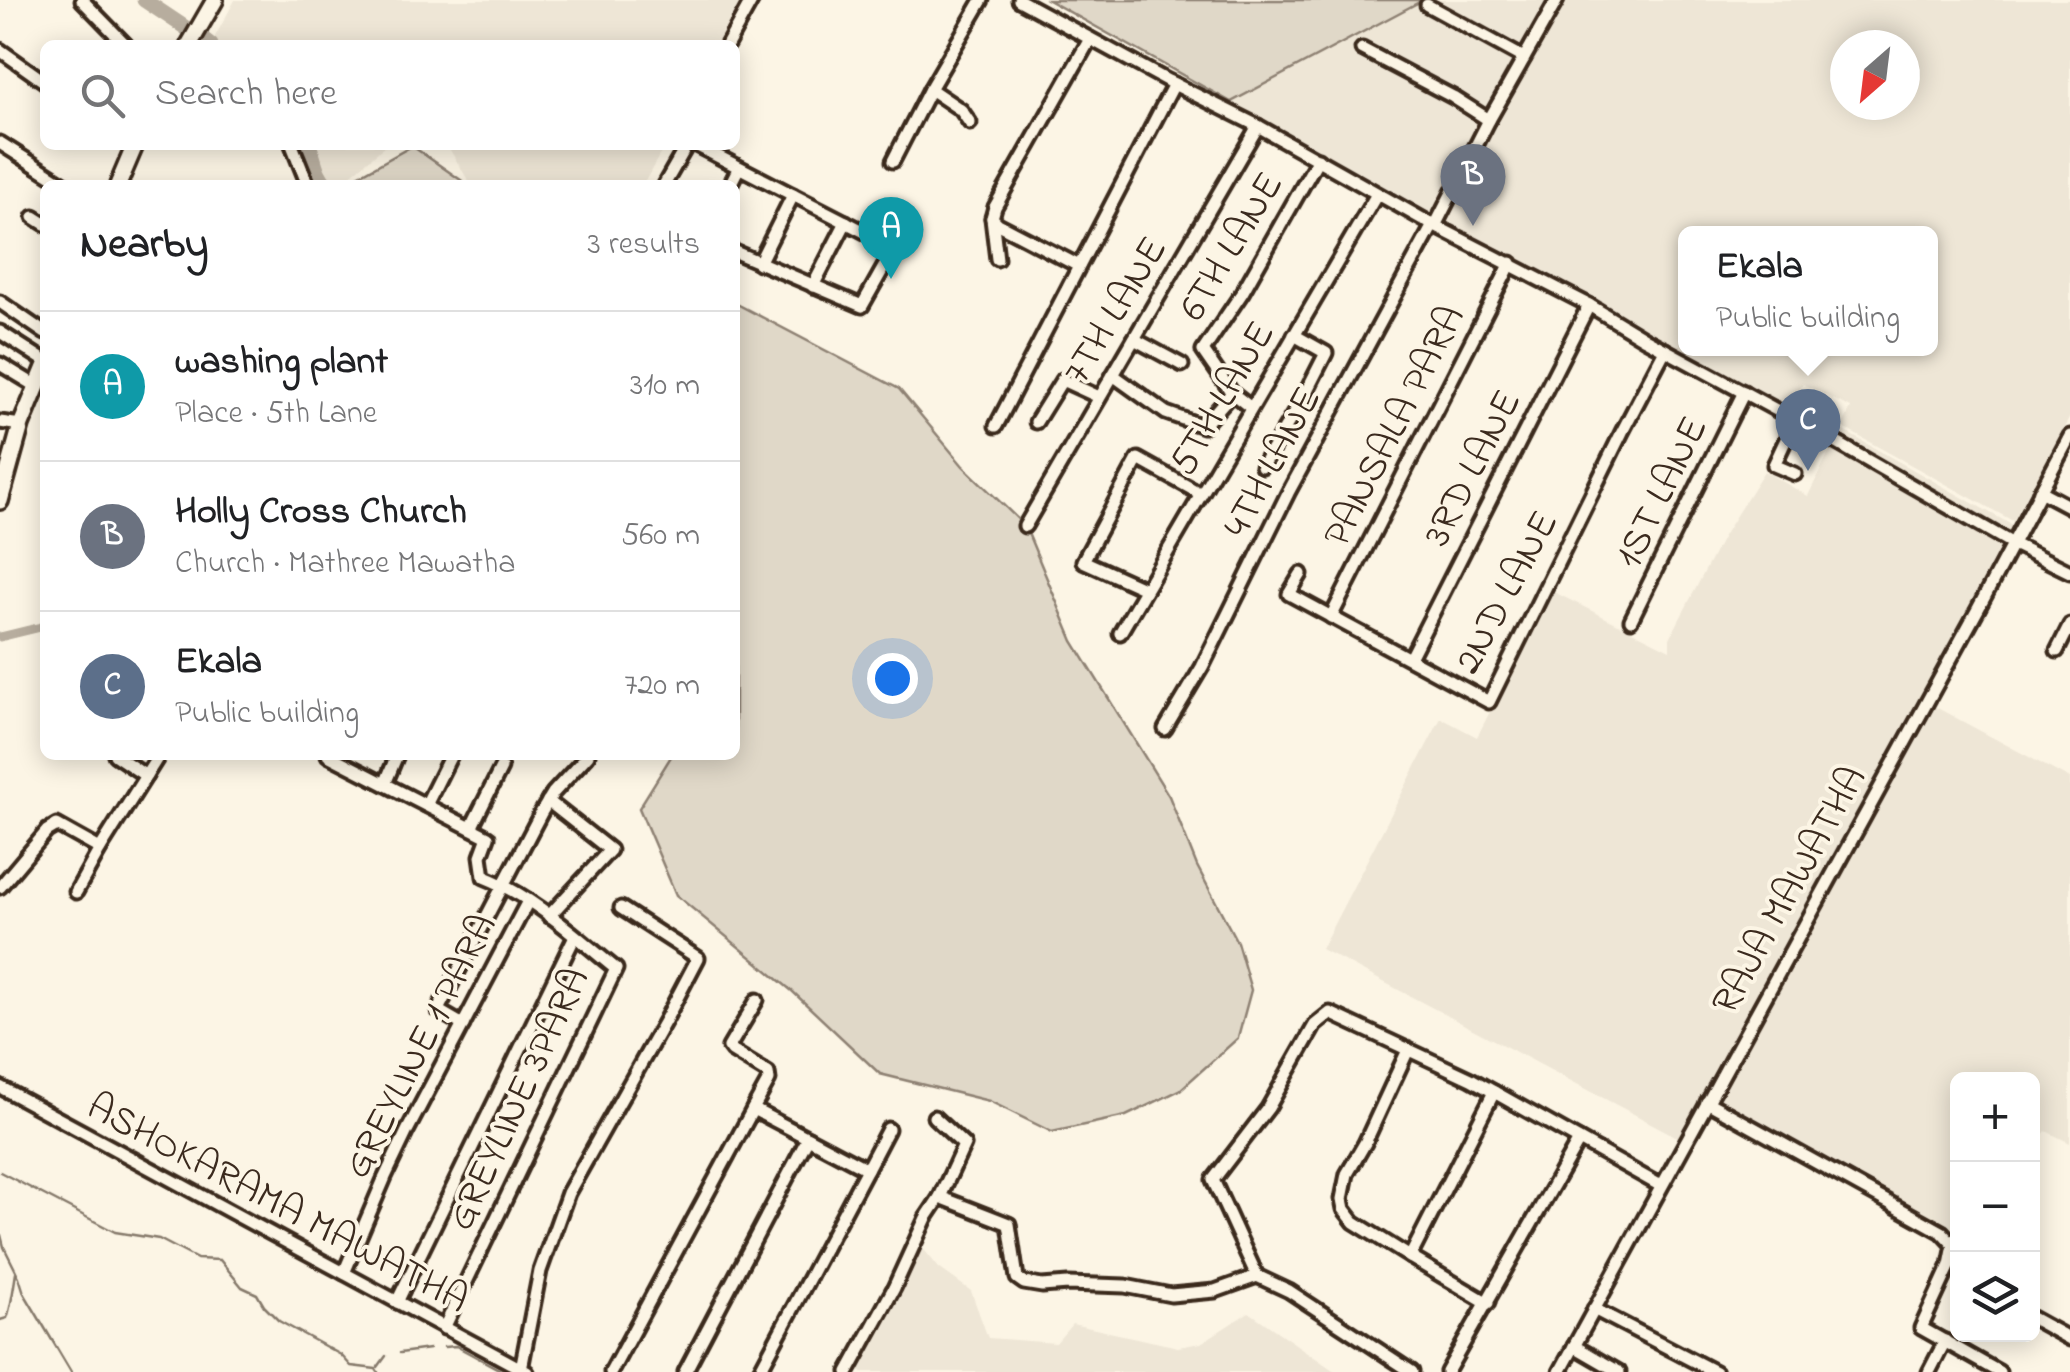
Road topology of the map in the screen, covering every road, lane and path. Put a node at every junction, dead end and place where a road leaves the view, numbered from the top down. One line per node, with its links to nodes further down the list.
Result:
1 (82, 0): 9 (street)
2 (215, 0): 10 (main road)
3 (752, 0): 11 (street)
4 (982, 0): 17 (street)
5 (1019, 0): 8 (street)
6 (1557, 0): 14 (street, 4TH LANE)
7 (1427, 5): 14 (street)
8 (1090, 39): 16 (street); 36 (street)
9 (121, 40)
10 (197, 40)
11 (729, 40)
12 (1362, 49): 18 (street)
13 (0, 50): 15 (street)
14 (1524, 58): 18 (street, 4TH LANE)
15 (40, 78)
16 (1174, 84): 20 (street); 43 (street)
17 (930, 89): 19 (street); 27 (street)
18 (1489, 120): 38 (street, 4TH LANE)
19 (970, 123)
20 (1258, 126): 26 (street); 50 (street, 7TH LANE)
21 (0, 143): 29 (street)
22 (134, 150): 30 (main road)
23 (294, 150): 31 (street)
24 (684, 150): 32 (street)
25 (705, 150): 28 (street)
26 (1318, 159): 34 (street); 57 (street, 6TH LANE)
27 (893, 161)
28 (738, 168): 33 (street); 35 (street)
29 (58, 180)
30 (120, 180)
31 (306, 180)
32 (667, 180)
33 (732, 180)
34 (1378, 194): 38 (street); 49 (street, 5TH LANE)
35 (793, 195): 37 (street); 41 (street)
36 (992, 218): 40 (street); 43 (street)
37 (846, 222): 44 (street); 44 (street)
38 (1434, 224): 42 (street); 84 (street, 4TH LANE)
39 (740, 254): 41 (street)
40 (997, 259)
41 (759, 262): 44 (street)
42 (1511, 263): 46 (street); 78 (street, PANSALA PARA)
43 (1080, 266): 65 (street)
44 (813, 286)
45 (0, 302): 47 (street)
46 (1589, 305): 51 (street); 83 (street, 3RD LANE)
47 (40, 330)
48 (0, 332): 52 (street)
49 (1294, 335): 60 (street, 5TH LANE); 67 (street)
50 (1134, 339): 54 (street); 55 (street, 7TH LANE)
51 (1665, 350): 56 (street); 83 (street, 2ND LANE)
52 (40, 360)
53 (0, 364): 58 (street)
54 (1182, 365)
55 (1112, 375): 57 (street); 59 (street, 7TH LANE)
56 (1744, 392): 61 (street); 79 (street, 1ST LANE)
57 (1232, 393): 60 (street, 6TH LANE)
58 (38, 398): 64 (main road)
59 (1099, 398): 63 (street); 73 (street, 7TH LANE)
60 (1251, 408): 70 (street, 5TH LANE)
61 (1795, 420): 68 (street); 74 (street)
62 (0, 422): 64 (street)
63 (1036, 422)
64 (22, 425): 71 (main road)
65 (996, 426)
66 (2069, 441): 69 (street, RAJA MAWATHA)
67 (1262, 466)
68 (1795, 474)
69 (2040, 491): 72 (street); 74 (street, RAJA MAWATHA)
70 (1200, 494): 77 (street, 5TH LANE); 77 (street)
71 (1, 496)
72 (2070, 507)
73 (1025, 526)
74 (2013, 544): 75 (street); 110 (street, RAJA MAWATHA)
75 (2070, 572)
76 (1301, 574): 78 (street, 2ND LANE)
77 (1145, 590): 81 (street, 5TH LANE)
78 (1331, 616): 83 (street, 2ND LANE)
79 (1631, 620)
80 (2070, 625): 82 (street)
81 (1120, 633)
82 (2057, 651)
83 (1410, 658)
84 (1165, 729)
85 (122, 760): 92 (street)
86 (155, 760): 92 (street)
87 (341, 760): 93 (street)
88 (395, 760): 93 (street)
89 (448, 760): 95 (street)
90 (583, 760): 94 (street)
91 (500, 768): 96 (street)
92 (146, 776): 97 (street)
93 (385, 784): 95 (street)
94 (548, 801): 98 (street); 103 (street)
95 (426, 805): 96 (street)
96 (471, 828): 98 (street, GREYLINE 3PARA)
97 (100, 849): 99 (street); 100 (street)
98 (504, 885): 101 (street, GREYLINE 3PARA); 106 (street)
99 (0, 887)
100 (76, 892)
101 (528, 901): 103 (street, GREYLINE 3PARA); 106 (street, GREYLINE 1 PARA)
102 (621, 908): 132 (street)
103 (549, 916): 104 (street, GREYLINE 3PARA)
104 (575, 936): 124 (street); 128 (street, GREYLINE 3PARA)
105 (756, 1000): 111 (street)
106 (463, 1025): 121 (street, GREYLINE 1 PARA)
107 (1408, 1050): 109 (street); 120 (street); 122 (street)
108 (0, 1087): 121 (street, ASHOKARAMA MAWATHA)
109 (1494, 1092): 115 (street); 120 (street)
110 (1707, 1102): 117 (street, RAJA MAWATHA); 119 (street)
111 (753, 1109): 114 (street); 133 (street)
112 (934, 1117): 118 (street)
113 (888, 1128): 116 (street)
114 (808, 1138): 116 (street); 134 (street)
115 (1578, 1140): 117 (street); 125 (street)
116 (867, 1169): 135 (street)
117 (1661, 1186): 126 (street, RAJA MAWATHA)
118 (940, 1197): 122 (street); 136 (street)
119 (1954, 1252)
120 (1410, 1256): 125 (street)
121 (344, 1274): 124 (street, ASHOKARAMA MAWATHA)
122 (1257, 1276): 137 (street)
123 (1950, 1278): 130 (street)
124 (397, 1302): 128 (street, ASHOKARAMA MAWATHA)
125 (1488, 1303): 138 (street)
126 (1594, 1308): 131 (street, RAJA MAWATHA); 141 (street)
127 (2040, 1322): 129 (street)
128 (444, 1328): 132 (street, ASHOKARAMA MAWATHA)
129 (2070, 1339)
130 (1945, 1342): 142 (street); 143 (street)
131 (1574, 1346): 139 (street, RAJA MAWATHA); 140 (street)
132 (524, 1370)
133 (611, 1372)
134 (685, 1372)
135 (760, 1372)
136 (848, 1372)
137 (1412, 1372)
138 (1447, 1372)
139 (1560, 1372)
140 (1619, 1372)
141 (1715, 1372)
142 (1928, 1372)
143 (2000, 1372)

